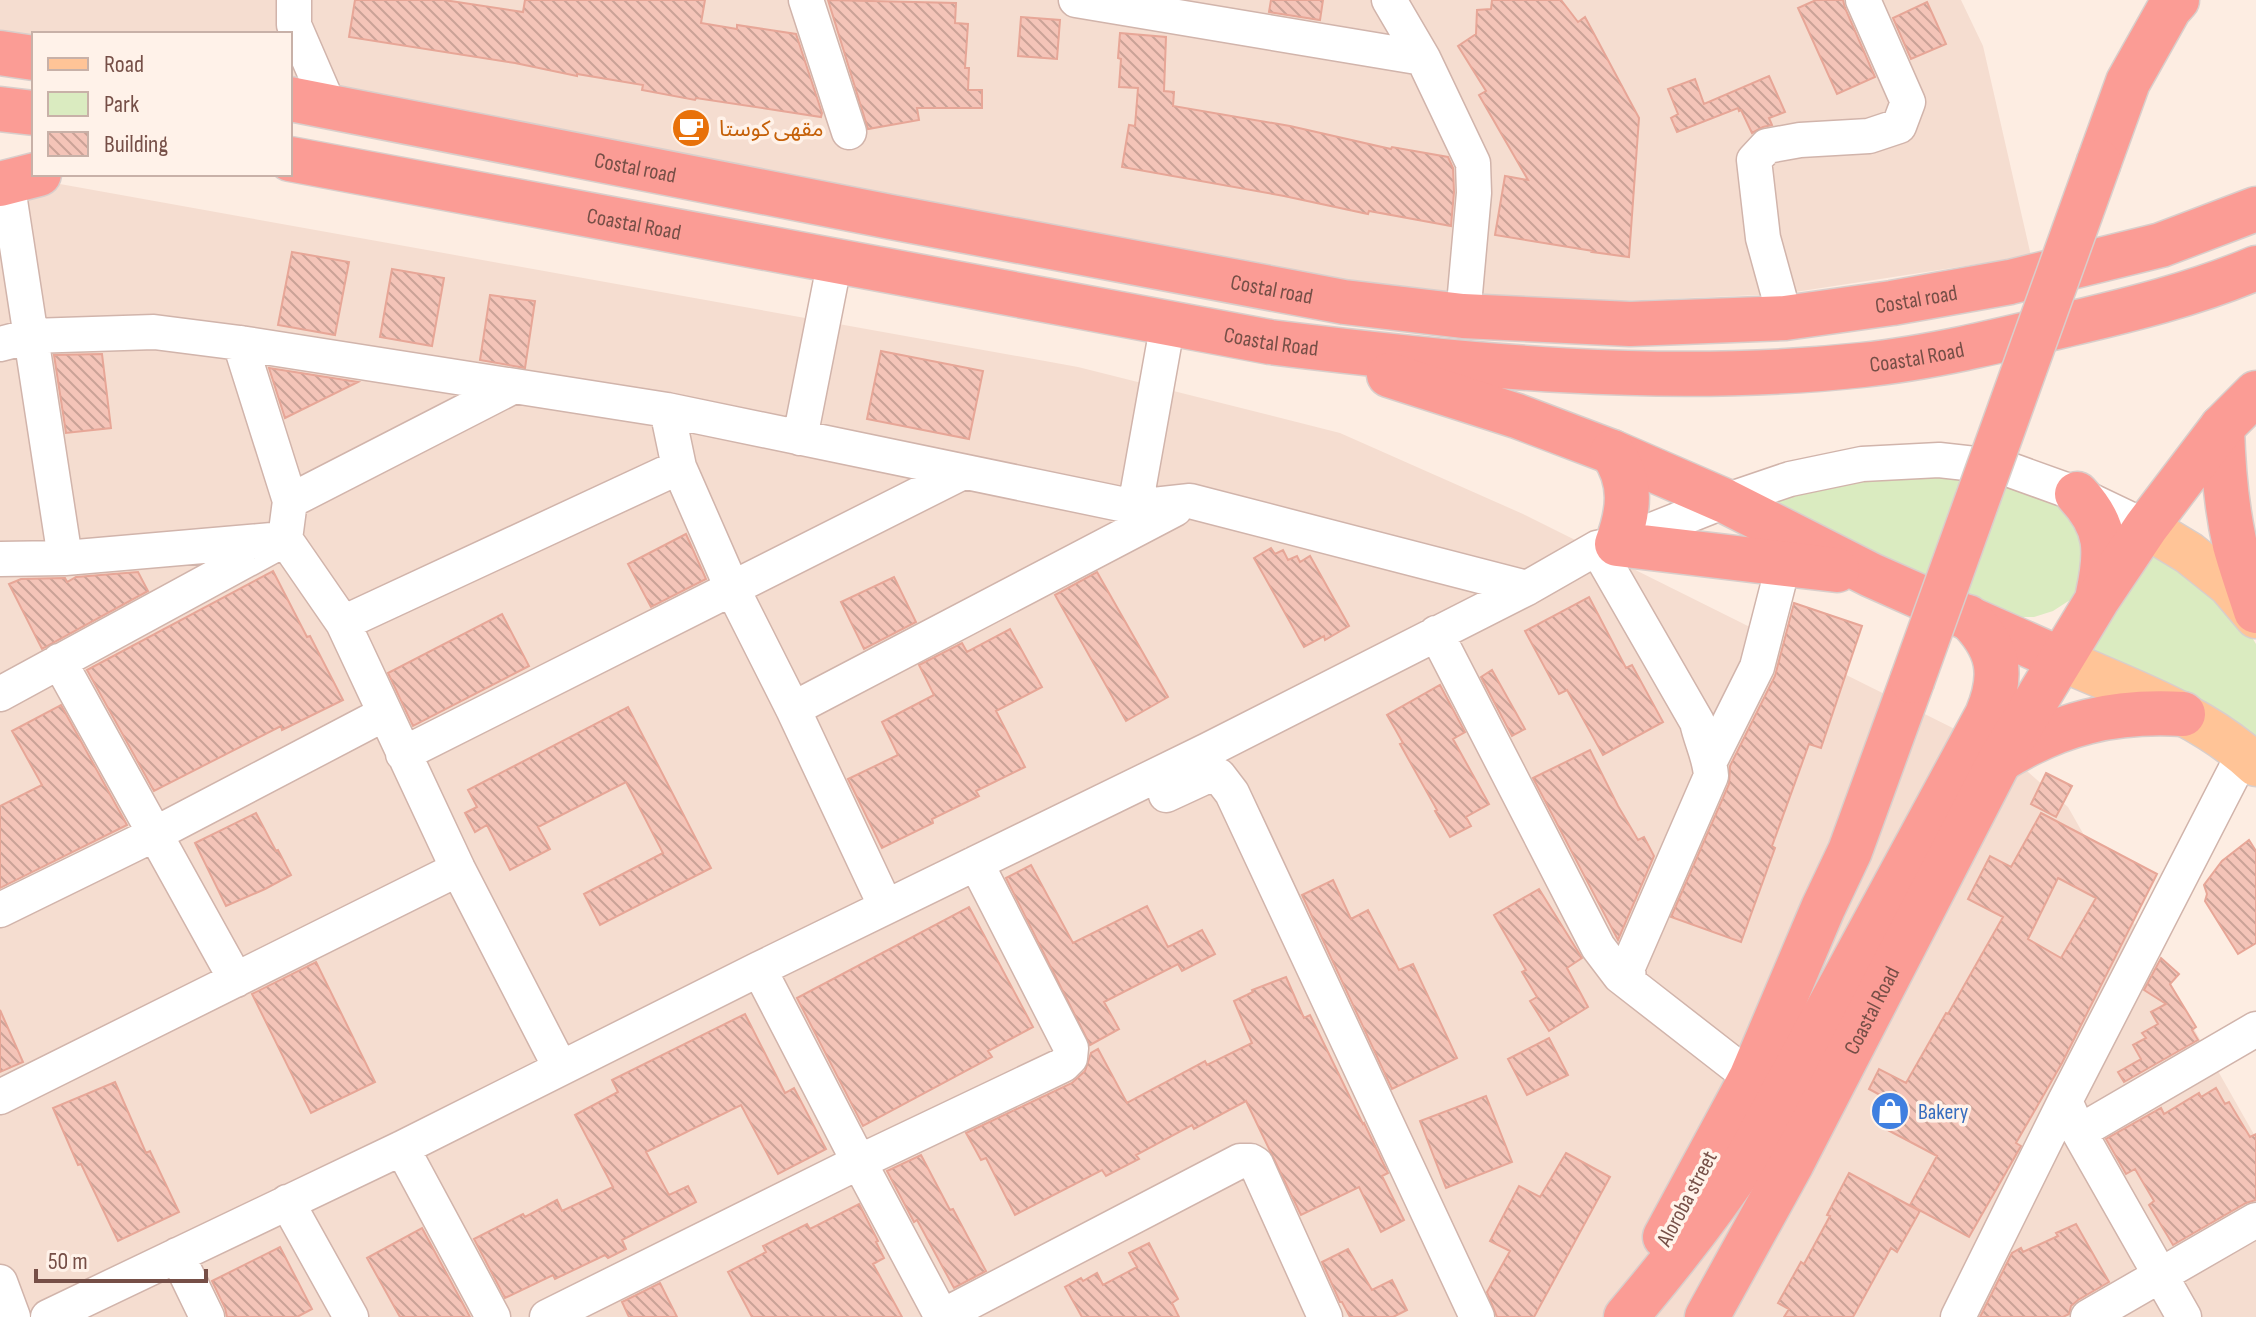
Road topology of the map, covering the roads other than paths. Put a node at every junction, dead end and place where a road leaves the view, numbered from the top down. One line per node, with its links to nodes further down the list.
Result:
1 (294, 0): 10 (street)
2 (806, 0): 13 (street)
3 (1076, 0): 9 (street)
4 (1389, 0): 9 (street)
5 (1863, 0): 20 (street)
6 (2177, 0): 72 (highway, bridge)
7 (0, 53): 8 (highway)
8 (32, 58)
9 (1423, 58): 19 (street)
10 (309, 103): 19 (highway, Costal road)
11 (0, 109): 12 (highway)
12 (32, 113)
13 (849, 132)
14 (292, 159): 17 (highway, Coastal Road)
15 (15, 180): 22 (street)
16 (2256, 209): 20 (highway, Costal road)
17 (835, 260): 21 (highway, Coastal Road); 29 (street)
18 (2256, 268): 23 (highway, Coastal Road)
19 (1463, 316): 20 (highway, Costal road)
20 (1785, 318)
21 (1168, 322): 23 (highway, Coastal Road); 37 (street)
22 (15, 340): 24 (street); 41 (street)
23 (1270, 342): 30 (highway)
24 (240, 343): 25 (street); 34 (street)
25 (514, 386): 27 (street); 34 (street)
26 (2256, 393): 28 (highway, Coastal Road)
27 (667, 410): 29 (street); 31 (street)
28 (2222, 427): 38 (highway, Coastal Road); 48 (highway)
29 (800, 438): 32 (street)
30 (1612, 452): 36 (highway); 40 (highway)
31 (679, 467): 45 (street); 50 (street)
32 (963, 472): 37 (street); 45 (street)
33 (2077, 494): 36 (street); 38 (street); 47 (highway)
34 (290, 501): 39 (street)
35 (1190, 501): 37 (street); 46 (street); 55 (street)
36 (1725, 501): 40 (street); 44 (highway)
37 (1135, 507)
38 (2146, 527): 47 (highway, Coastal Road); 48 (main road)
39 (285, 539): 41 (street); 50 (street); 53 (street)
40 (1607, 546): 43 (highway); 46 (street); 61 (street)
41 (65, 558): 42 (street)
42 (0, 559)
43 (1784, 562): 44 (highway); 61 (street)
44 (1871, 575): 49 (highway)
45 (732, 588): 55 (street); 58 (street)
46 (1527, 588): 51 (street)
47 (2097, 600): 52 (highway, Coastal Road)
48 (2256, 614)
49 (1968, 617): 52 (highway); 92 (highway)
50 (343, 623): 56 (street)
51 (1436, 633): 64 (street); 69 (street)
52 (2060, 659): 57 (main road); 60 (highway, Coastal Road)
53 (59, 661): 54 (street); 62 (street)
54 (0, 694)
55 (793, 709): 65 (street)
56 (384, 714): 58 (street); 62 (street)
57 (2183, 714): 59 (main road); 60 (highway)
58 (403, 754): 63 (street)
59 (2250, 759): 74 (street)
60 (2000, 760): 93 (highway, Coastal Road)
61 (1710, 761): 69 (street)
62 (155, 834): 66 (street); 68 (street)
63 (458, 869): 68 (street); 71 (street)
64 (980, 872): 65 (street); 77 (street); 91 (street)
65 (886, 907): 67 (street)
66 (0, 910)
67 (759, 969): 71 (street); 77 (street)
68 (236, 980): 73 (street)
69 (1629, 983): 72 (street)
70 (2256, 1029): 75 (street)
71 (560, 1067): 76 (street)
72 (1751, 1078): 92 (highway, Aloroba street)
73 (0, 1097)
74 (2065, 1101): 75 (street); 94 (street)
75 (2079, 1132): 81 (street)
76 (402, 1148): 78 (street); 88 (street)
77 (859, 1162): 89 (street); 90 (street)
78 (287, 1202): 80 (street); 87 (street)
79 (2256, 1220): 81 (street)
80 (177, 1255): 85 (street); 86 (street)
81 (2159, 1276): 95 (street); 96 (street)
82 (0, 1282): 84 (street)
83 (1315, 1313): 90 (street)
84 (13, 1317)
85 (48, 1317)
86 (207, 1317)
87 (351, 1317)
88 (493, 1317)
89 (547, 1317)
90 (942, 1317)
91 (1477, 1317)
92 (1624, 1317)
93 (1707, 1317)
94 (1958, 1317)
95 (2088, 1317)
96 (2184, 1317)

